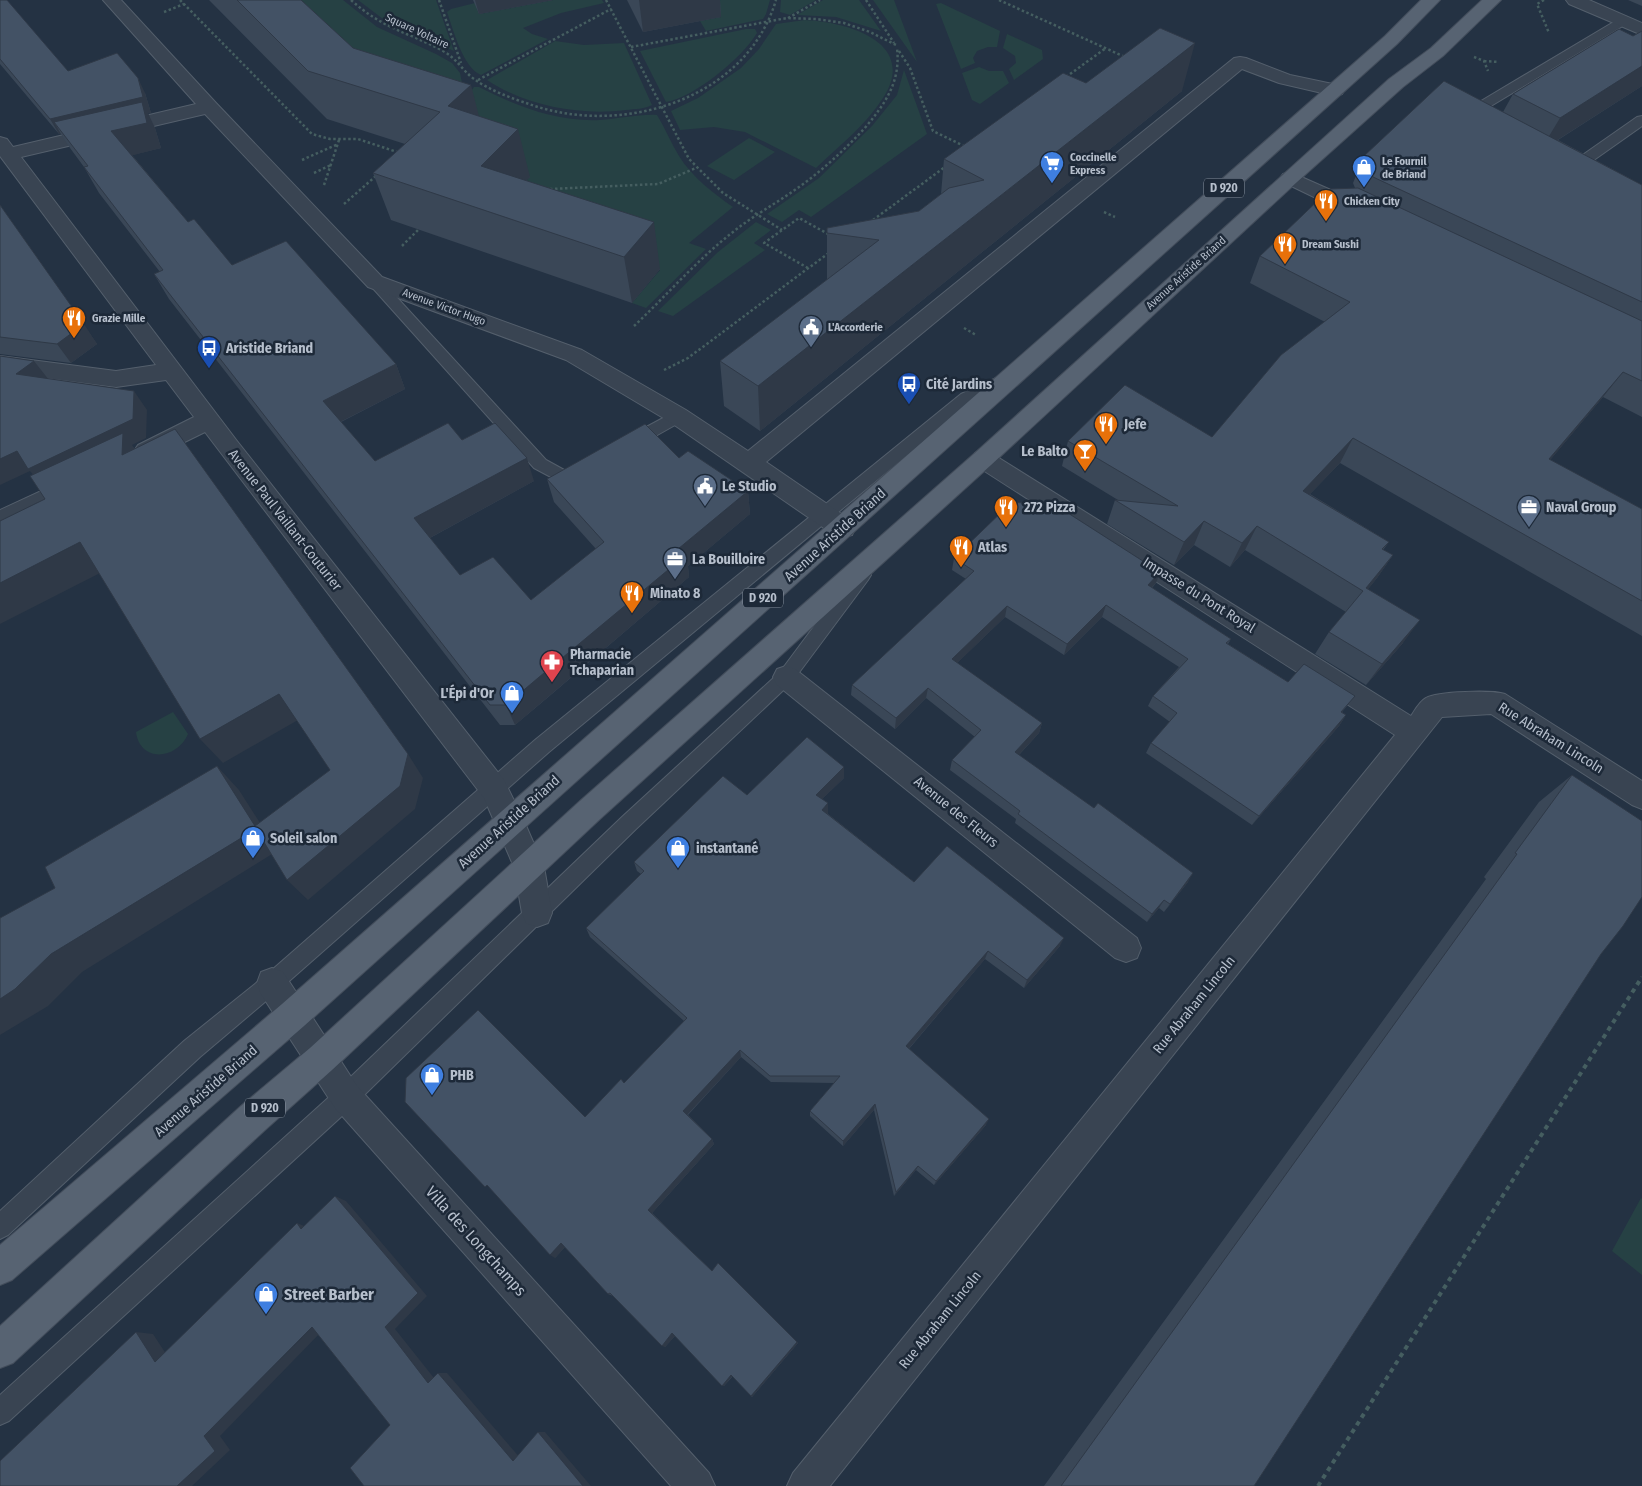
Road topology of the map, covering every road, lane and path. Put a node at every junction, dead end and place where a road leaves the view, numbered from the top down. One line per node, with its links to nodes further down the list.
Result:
1 (112, 0): 30 (street, Avenue Victor Hugo)
2 (180, 0): 34 (path)
3 (351, 0): 25 (path, Square Voltaire)
4 (439, 0): 25 (path)
5 (606, 0): 14 (path)
6 (776, 0): 17 (path, Square Voltaire)
7 (820, 0): 15 (path)
8 (866, 0): 20 (path)
9 (999, 0): 22 (path)
10 (1431, 0): 28 (main road, Avenue Aristide Briand / D 920)
11 (1492, 0): 19 (main road, Avenue Aristide Briand / D 920)
12 (1544, 0): 23 (path)
13 (1575, 0): 16 (street)
14 (611, 9): 21 (path); 27 (path)
15 (787, 18): 17 (path); 20 (path)
16 (1622, 21): 18 (street); 23 (lane)
17 (770, 22): 21 (path); 31 (path, Square Voltaire)
18 (1642, 30)
19 (1446, 44): 29 (path); 44 (main road, Avenue Aristide Briand / D 920)
20 (896, 47): 37 (path); 50 (path)
21 (631, 48): 31 (path)
22 (1106, 48): 24 (path); 26 (path)
23 (1560, 59): 29 (lane)
24 (1131, 60)
25 (461, 64): 27 (path, Square Voltaire)
26 (1066, 78)
27 (477, 80): 31 (path, Square Voltaire)
28 (1335, 90): 72 (street); 76 (main road, Avenue Aristide Briand / D 920)
29 (1498, 97): 33 (lane)
30 (209, 106): 36 (street); 42 (street, Avenue Victor Hugo)
31 (661, 108): 40 (path)
32 (1642, 120): 41 (lane)
33 (1492, 133)
34 (339, 140): 35 (path); 38 (path)
35 (338, 144): 42 (path); 46 (path)
36 (4, 149): 65 (street, Avenue Paul Vaillant-Couturier)
37 (970, 149)
38 (394, 159)
39 (946, 166): 54 (path)
40 (696, 168): 47 (path); 50 (path)
41 (1563, 171): 45 (lane)
42 (272, 172): 60 (street, Avenue Victor Hugo)
43 (381, 172): 48 (path)
44 (1290, 178): 52 (street); 70 (main road, Avenue Aristide Briand / D 920)
45 (1584, 182)
46 (324, 187)
47 (542, 190)
48 (338, 206)
49 (1103, 211): 51 (path)
50 (757, 215): 55 (path); 61 (path)
51 (1115, 217)
52 (1376, 219)
53 (423, 225): 57 (path)
54 (867, 225)
55 (782, 230): 56 (path); 59 (path)
56 (836, 238)
57 (402, 246)
58 (836, 248): 59 (path)
59 (808, 268): 66 (path)
60 (375, 282): 67 (street, Avenue Victor Hugo); 73 (lane)
61 (634, 326)
62 (962, 326): 63 (path)
63 (976, 335)
64 (0, 364): 65 (street)
65 (172, 371): 68 (street, Avenue Paul Vaillant-Couturier)
66 (658, 372)
67 (678, 416): 69 (lane); 72 (street, Avenue Victor Hugo)
68 (209, 420): 71 (street); 80 (street, Avenue Paul Vaillant-Couturier)
69 (617, 451)
70 (983, 459): 77 (main road, Avenue Aristide Briand / D 920); 79 (street, Impasse du Pont Royal)
71 (124, 461)
72 (749, 463): 76 (street, Avenue Victor Hugo)
73 (591, 465)
74 (97, 474): 75 (street)
75 (0, 521)
76 (833, 521): 80 (lane, Avenue Aristide Briand); 82 (main road, Avenue Aristide Briand / D 920)
77 (882, 549): 78 (lane, Avenue Aristide Briand); 83 (main road, Avenue Aristide Briand / D 920)
78 (786, 677): 84 (lane, Avenue Aristide Briand); 85 (street, Avenue des Fleurs)
79 (1414, 732): 81 (street, Rue Abraham Lincoln); 96 (street, Rue Abraham Lincoln)
80 (494, 789): 82 (street, Avenue Paul Vaillant-Couturier); 87 (lane, Avenue Aristide Briand)
81 (1642, 796)
82 (510, 821): 83 (street, Avenue Paul Vaillant-Couturier); 88 (main road, Avenue Aristide Briand / D 920)
83 (529, 867): 84 (street, Avenue Paul Vaillant-Couturier); 89 (main road, Avenue Aristide Briand / D 920)
84 (537, 913): 90 (lane, Avenue Aristide Briand)
85 (1126, 948)
86 (1642, 977): 97 (path)
87 (272, 983): 88 (street, Villa des Longchamps); 91 (lane, Avenue Aristide Briand)
88 (293, 1016): 89 (street, Villa des Longchamps); 92 (main road, Avenue Aristide Briand / D 920)
89 (321, 1059): 90 (street, Villa des Longchamps); 93 (main road, Avenue Aristide Briand / D 920)
90 (346, 1097): 94 (lane, Avenue Aristide Briand); 95 (street, Villa des Longchamps)
91 (0, 1227)
92 (0, 1268)
93 (0, 1350)
94 (0, 1412)
95 (696, 1486)
96 (806, 1486)
97 (1318, 1486)

